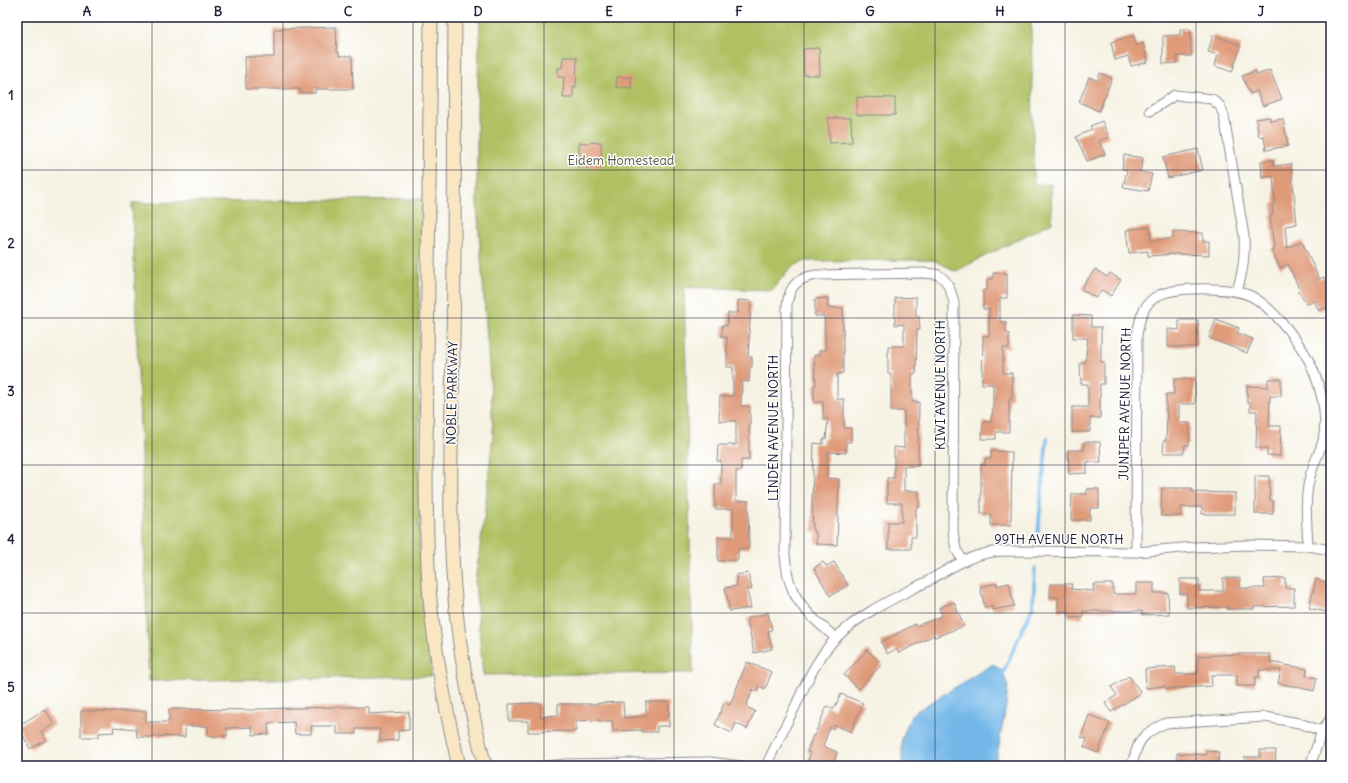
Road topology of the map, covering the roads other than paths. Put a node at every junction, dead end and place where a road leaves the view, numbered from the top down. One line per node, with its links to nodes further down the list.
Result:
1 (431, 17): 13 (main road, NOBLE PARKWAY)
2 (455, 17): 14 (main road, NOBLE PARKWAY)
3 (1150, 111): 5 (street)
4 (874, 274): 9 (street, KIWI AVENUE NORTH); 10 (street, LINDEN AVENUE NORTH)
5 (1237, 291): 6 (street); 8 (street, JUNIPER AVENUE NORTH)
6 (1308, 546): 7 (street, 99TH AVENUE NORTH); 8 (street, 99TH AVENUE NORTH)
7 (1331, 550)
8 (1136, 552): 9 (street, 99TH AVENUE NORTH)
9 (963, 561): 10 (street, 99TH AVENUE NORTH)
10 (836, 638): 17 (street, 99TH AVENUE NORTH)
11 (1331, 718): 12 (street)
12 (1322, 731): 18 (street); 19 (street)
13 (459, 766)
14 (485, 766)
15 (547, 766): 16 (street)
16 (741, 766)
17 (766, 766)
18 (1132, 766)
19 (1310, 766)

